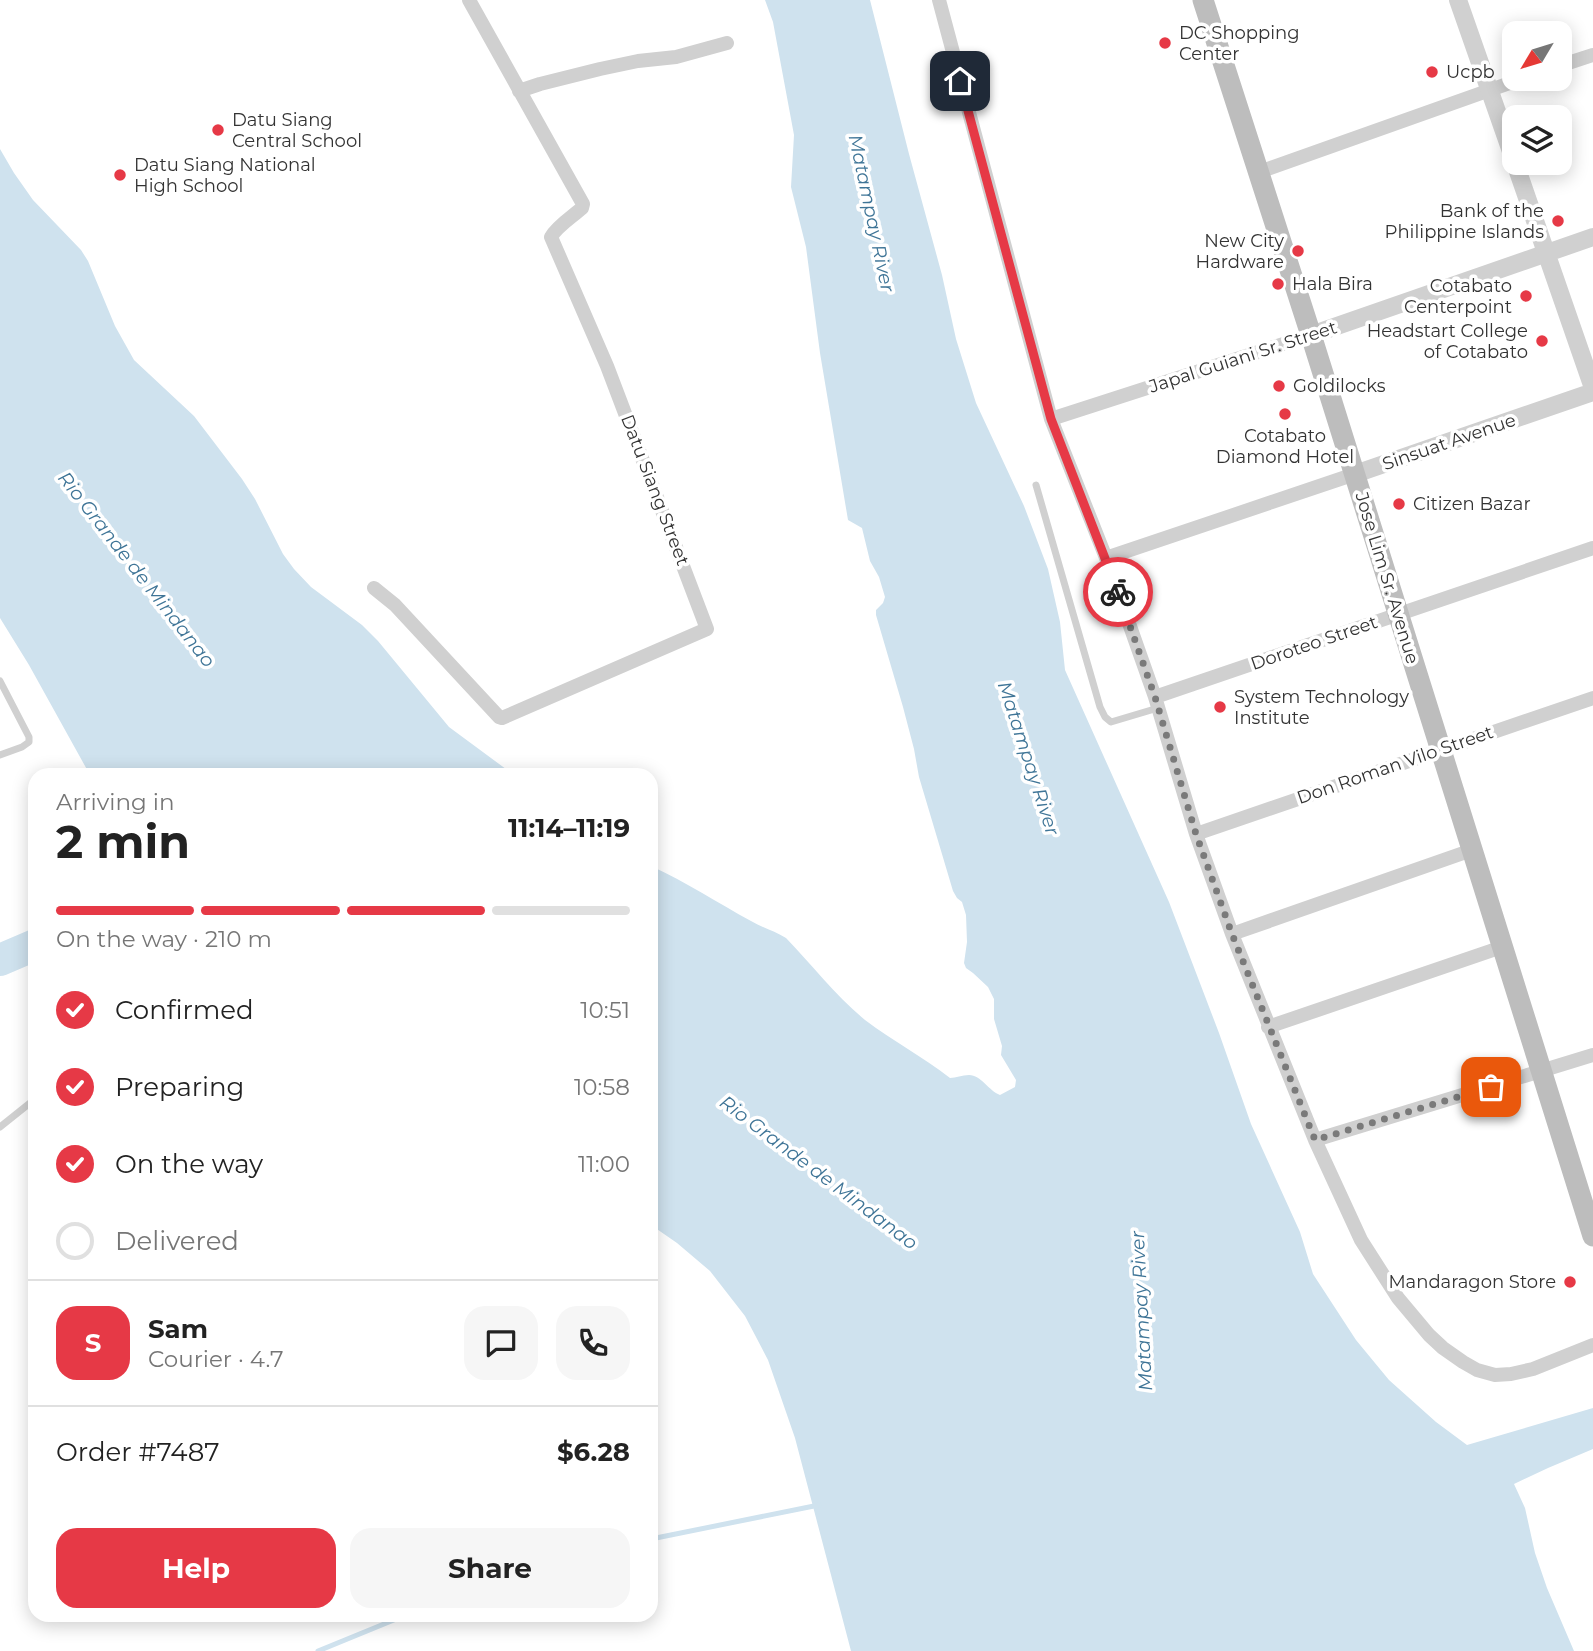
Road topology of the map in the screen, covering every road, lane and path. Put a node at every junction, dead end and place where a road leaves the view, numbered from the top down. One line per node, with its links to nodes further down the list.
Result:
1 (469, 0): 10 (street, Datu Siang Street)
2 (939, 0): 18 (street)
3 (1203, 0): 12 (main road, Jose Lim Sr. Avenue)
4 (1458, 0): 9 (street)
5 (727, 43): 10 (street)
6 (1593, 55): 7 (street)
7 (1572, 62)
8 (1502, 85): 9 (street)
9 (1489, 89): 11 (street); 12 (street)
10 (519, 91): 23 (street, Datu Siang Street)
11 (1502, 126)
12 (1259, 172): 16 (main road, Jose Lim Sr. Avenue)
13 (1519, 175): 15 (street)
14 (1593, 237): 15 (street, Japal Guiani Sr. Street)
15 (1546, 253): 16 (street, Japal Guiani Sr. Street); 17 (street)
16 (1311, 335): 18 (street, Japal Guiani Sr. Street); 19 (main road, Jose Lim Sr. Avenue)
17 (1593, 390): 19 (street, Sinsuat Avenue)
18 (1051, 419): 22 (street)
19 (1355, 474): 22 (street, Sinsuat Avenue); 24 (main road, Jose Lim Sr. Avenue)
20 (1036, 485): 27 (lane)
21 (1593, 548): 24 (street, Doroteo Street)
22 (1106, 558): 27 (street)
23 (374, 588)
24 (1398, 615): 27 (street, Doroteo Street); 28 (main road, Jose Lim Sr. Avenue)
25 (0, 681): 29 (lane)
26 (1593, 698): 28 (street, Don Roman Vilo Street)
27 (1156, 702): 30 (street)
28 (1440, 750): 30 (street, Don Roman Vilo Street); 31 (main road, Jose Lim Sr. Avenue)
29 (0, 755)
30 (1196, 834): 32 (street)
31 (1472, 850): 32 (street); 33 (main road, Jose Lim Sr. Avenue)
32 (1232, 934): 34 (street)
33 (1502, 947): 34 (street); 36 (main road, Jose Lim Sr. Avenue)
34 (1268, 1027): 39 (street)
35 (1593, 1055): 36 (street)
36 (1541, 1072): 39 (street); 40 (main road, Jose Lim Sr. Avenue)
37 (28, 1105): 38 (lane)
38 (0, 1128)
39 (1315, 1140): 41 (street)
40 (1593, 1236)
41 (1593, 1345)

